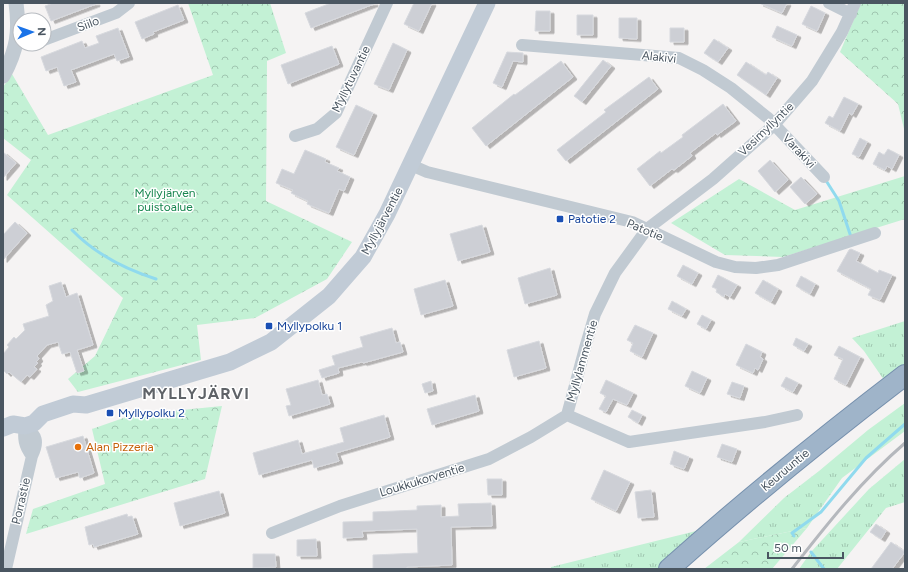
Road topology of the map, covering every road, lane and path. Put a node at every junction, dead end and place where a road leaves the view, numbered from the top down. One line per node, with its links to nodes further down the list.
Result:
1 (129, 3): 6 (street, Siilo)
2 (387, 3): 11 (street, Myllytuvantie)
3 (487, 3): 12 (main road, Myllyjärventie)
4 (829, 3): 5 (street)
5 (853, 8): 10 (street, Vesimyllyntie)
6 (52, 37)
7 (522, 45): 10 (street, Alakivi)
8 (14, 52): 9 (street)
9 (3, 76)
10 (774, 125): 13 (street, Varakivi); 14 (street, Vesimyllyntie)
11 (295, 136)
12 (411, 165): 14 (street, Patotie); 19 (main road, Myllyjärventie)
13 (824, 177)
14 (647, 229): 15 (street, Patotie); 17 (street, Myllylammentie)
15 (875, 233)
16 (905, 375): 24 (highway, Keuruuntie)
17 (567, 415): 18 (street, Myllylammentie); 22 (street, Loukkukorventie)
18 (797, 415)
19 (29, 424): 20 (main road); 21 (main road, Myllyjärventie); 23 (street, Porrastie)
20 (3, 428)
21 (3, 440)
22 (272, 533)
23 (6, 569)
24 (669, 569)

